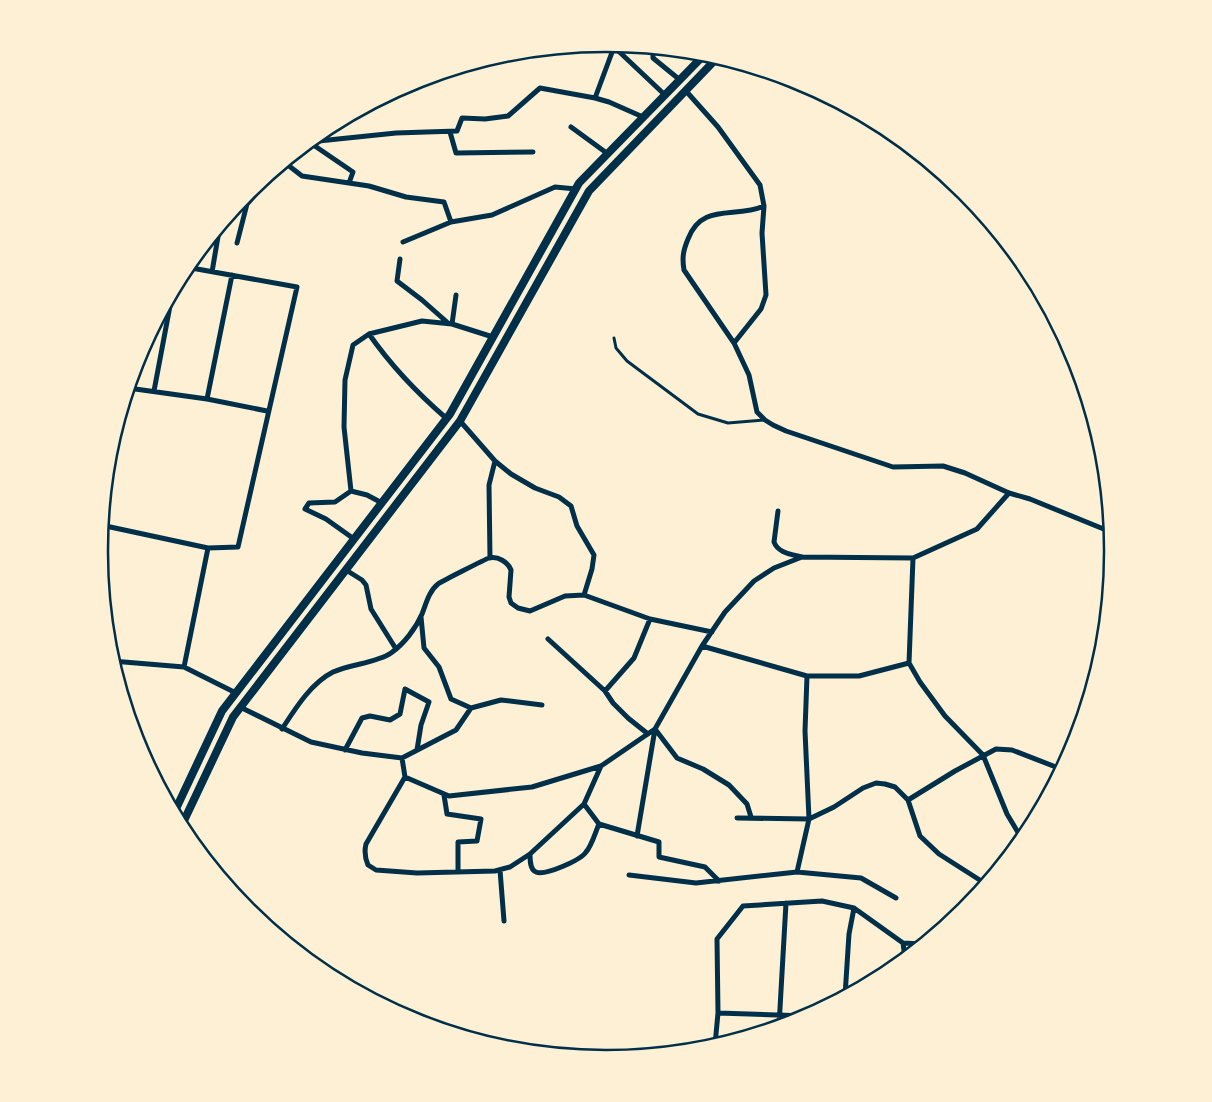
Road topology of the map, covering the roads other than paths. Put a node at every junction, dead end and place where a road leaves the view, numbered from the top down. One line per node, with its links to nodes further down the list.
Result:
1 (611, 52): 9 (street)
2 (620, 53): 8 (street)
3 (653, 55): 6 (street)
4 (698, 61): 6 (street)
5 (712, 64): 7 (street)
6 (680, 80): 8 (street)
7 (686, 91): 20 (street); 43 (street)
8 (665, 95): 10 (street)
9 (594, 98): 10 (street); 12 (street)
10 (643, 117): 16 (street)
11 (571, 127): 16 (street)
12 (450, 132): 13 (street); 15 (street)
13 (324, 140)
14 (316, 147): 18 (street)
15 (533, 152)
16 (608, 154): 19 (street)
17 (290, 166): 18 (street)
18 (349, 182): 22 (street)
19 (576, 189): 22 (street); 34 (street)
20 (764, 206): 36 (street); 36 (street)
21 (246, 207): 25 (street)
22 (451, 222): 24 (street)
23 (218, 240): 28 (street)
24 (403, 242)
25 (237, 243)
26 (400, 259): 32 (street)
27 (196, 269): 28 (street)
28 (212, 272): 29 (street)
29 (232, 275): 39 (street); 40 (street)
30 (456, 295): 32 (street)
31 (169, 312): 38 (street)
32 (450, 324): 33 (street); 34 (street)
33 (369, 334): 41 (street); 45 (street)
34 (493, 337): 41 (street)
35 (614, 338): 42 (lane)
36 (734, 344): 42 (street)
37 (135, 389): 38 (street)
38 (154, 391): 39 (street)
39 (207, 399): 40 (street)
40 (268, 412): 52 (street)
41 (446, 418): 47 (street)
42 (765, 420): 46 (street)
43 (460, 421): 44 (street); 56 (street)
44 (495, 461): 54 (street); 57 (street)
45 (350, 491): 47 (street); 51 (street)
46 (1009, 493): 50 (street); 55 (street)
47 (382, 502): 51 (street)
48 (778, 511): 53 (street)
49 (109, 527): 52 (street)
50 (1103, 529)
51 (354, 539): 69 (street)
52 (208, 548): 66 (street)
53 (802, 557): 55 (street); 60 (street)
54 (490, 558): 57 (street); 58 (street)
55 (913, 558): 65 (street)
56 (346, 570): 63 (street); 71 (street)
57 (584, 595): 59 (street)
58 (421, 617): 63 (street); 72 (street)
59 (650, 619): 60 (street); 68 (street)
60 (712, 632): 62 (street)
61 (548, 639): 68 (street)
62 (702, 646): 67 (street); 74 (street)
63 (396, 649): 73 (street)
64 (120, 662): 66 (street)
65 (909, 663): 67 (street); 78 (street)
66 (184, 667): 69 (street)
67 (807, 676): 90 (street)
68 (605, 691): 75 (street)
69 (236, 693): 86 (street)
70 (542, 705): 72 (street)
71 (240, 708): 73 (street); 87 (street)
72 (471, 708): 77 (street)
73 (282, 728): 76 (street)
74 (656, 729): 75 (street); 89 (street); 93 (street)
75 (648, 734): 80 (street)
76 (345, 750): 77 (street); 79 (street)
77 (417, 750): 79 (street)
78 (983, 755): 81 (street); 84 (street); 92 (street)
79 (402, 758): 82 (street)
80 (601, 766): 83 (street); 85 (street)
81 (1055, 767)
82 (404, 777): 83 (street); 96 (street)
83 (444, 795): 96 (street)
84 (908, 800): 90 (street); 100 (street)
85 (584, 804): 91 (street); 94 (street)
86 (178, 805)
87 (185, 818)
88 (737, 818): 89 (street)
89 (751, 818): 90 (street)
90 (809, 819): 97 (street)
91 (599, 824): 93 (street); 94 (street)
92 (1017, 832)
93 (637, 836): 99 (street)
94 (530, 854): 95 (street)
95 (500, 870): 96 (street); 104 (street)
96 (458, 871)
97 (797, 872): 99 (street); 101 (street)
98 (629, 875): 99 (street)
99 (718, 880)
100 (981, 880)
101 (896, 898)
102 (786, 903): 103 (street); 109 (street); 110 (street)
103 (854, 908): 105 (street); 108 (street)
104 (504, 921)
105 (904, 943): 106 (street); 107 (street)
106 (912, 943)
107 (904, 949)
108 (846, 988)
109 (718, 1012): 110 (street); 113 (street)
110 (780, 1015): 111 (street); 112 (street)
111 (788, 1015)
112 (780, 1018)
113 (716, 1037)

